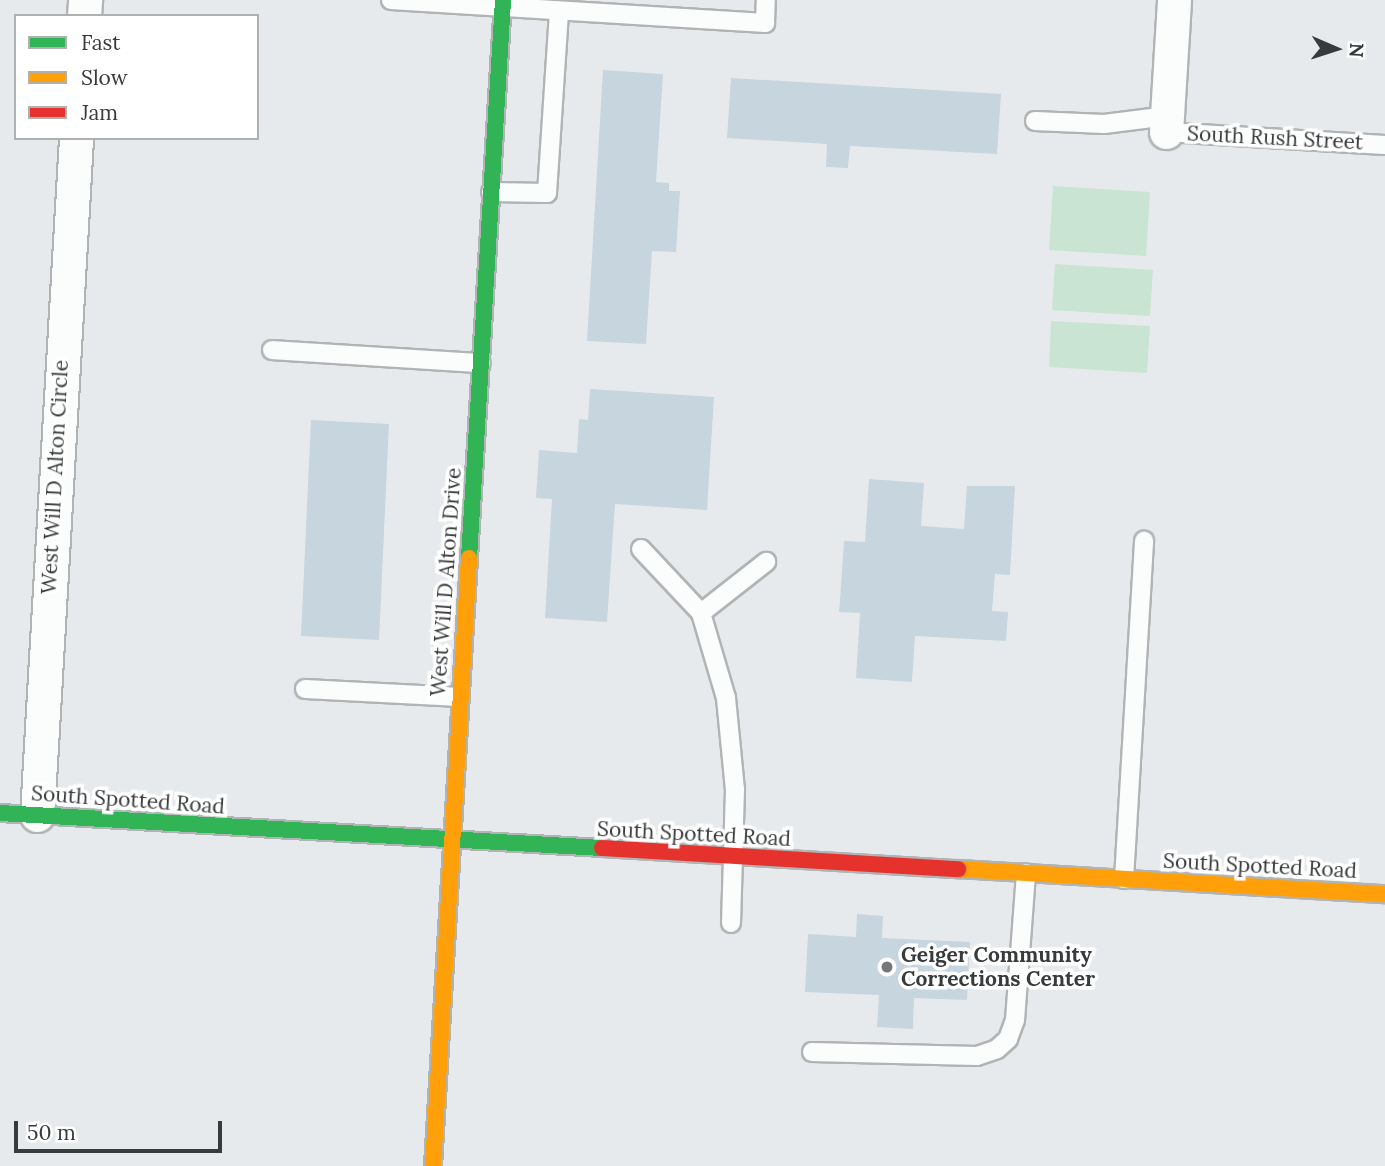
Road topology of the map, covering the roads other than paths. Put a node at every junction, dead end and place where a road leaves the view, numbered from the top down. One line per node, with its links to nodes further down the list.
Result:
1 (391, 0): 4 (lane)
2 (766, 0): 5 (lane)
3 (1174, 0): 7 (street)
4 (503, 4): 5 (lane); 10 (street, West Will D Alton Drive)
5 (565, 8): 10 (lane)
6 (1035, 121): 7 (lane, South Rush Street)
7 (1166, 124): 9 (lane, South Rush Street)
8 (76, 140): 20 (street, West Will D Alton Circle)
9 (1385, 145)
10 (491, 192): 12 (street, West Will D Alton Drive)
11 (272, 350): 12 (lane)
12 (481, 363): 18 (street, West Will D Alton Drive)
13 (1144, 541): 24 (lane)
14 (641, 549): 16 (lane)
15 (766, 562): 16 (lane)
16 (701, 613): 22 (lane)
17 (305, 689): 18 (lane)
18 (460, 697): 21 (street, West Will D Alton Drive)
19 (0, 813): 20 (street, South Spotted Road)
20 (37, 815): 21 (street, South Spotted Road)
21 (451, 842): 22 (street, South Spotted Road); 28 (street, West Will D Alton Drive)
22 (732, 856): 23 (street, South Spotted Road); 26 (lane)
23 (1026, 873): 24 (street, South Spotted Road); 27 (lane)
24 (1124, 879): 25 (street, South Spotted Road)
25 (1385, 894)
26 (731, 923)
27 (812, 1052)
28 (433, 1166)

